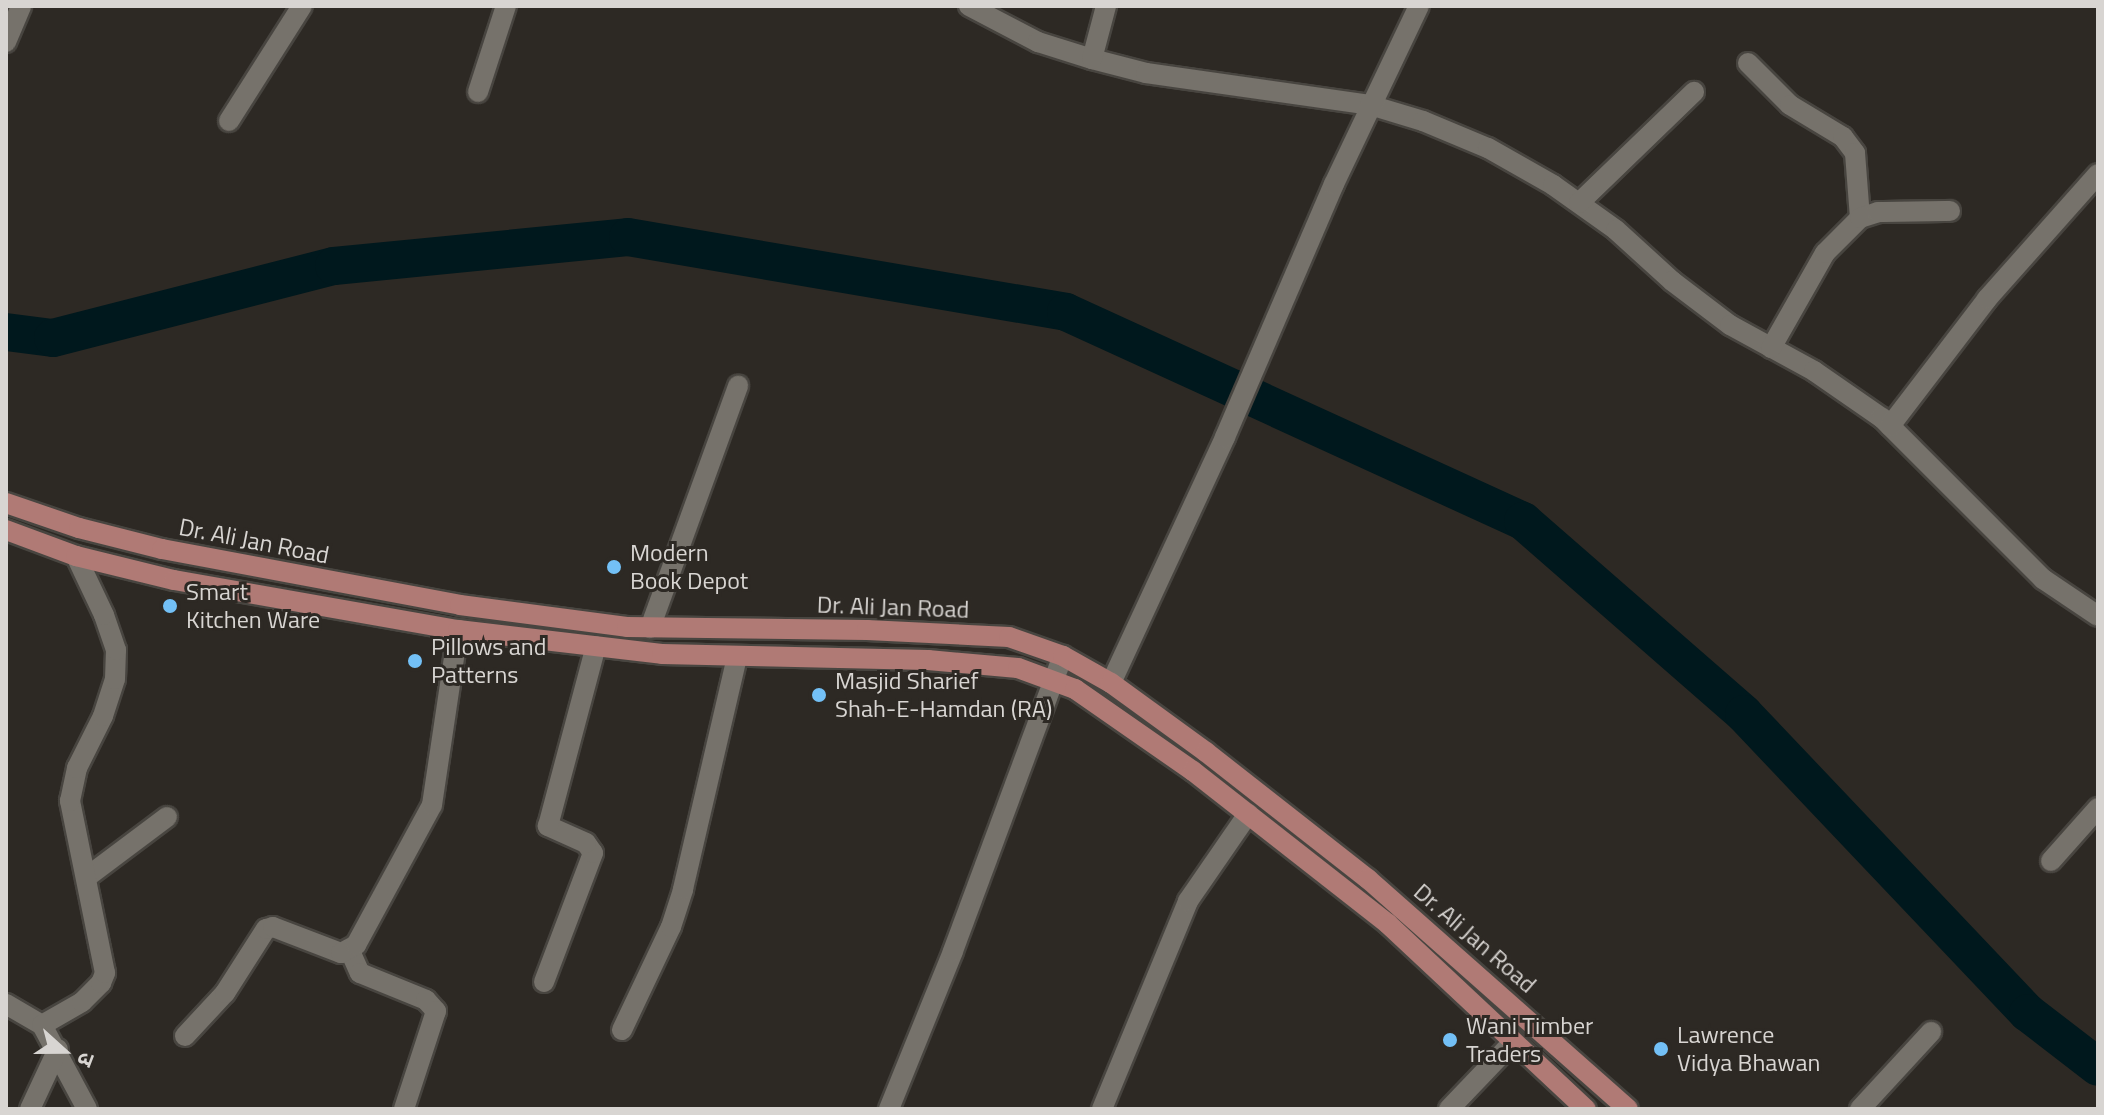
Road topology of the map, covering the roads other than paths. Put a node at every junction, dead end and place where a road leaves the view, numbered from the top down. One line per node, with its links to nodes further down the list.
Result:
1 (21, 6): 7 (street)
2 (302, 6): 13 (street)
3 (506, 6): 10 (street)
4 (969, 6): 8 (street)
5 (1106, 6): 8 (street)
6 (1419, 6): 12 (street)
7 (6, 42)
8 (1092, 59): 12 (street)
9 (1748, 63): 17 (street)
10 (478, 92)
11 (1694, 92): 15 (street)
12 (1370, 105): 15 (street); 31 (street)
13 (229, 121)
14 (2098, 174): 20 (street)
15 (1579, 203): 18 (street)
16 (1950, 211): 17 (street)
17 (1860, 218): 18 (street)
18 (1771, 348): 20 (street)
19 (738, 386): 25 (street)
20 (1890, 426): 24 (street)
21 (6, 503): 25 (main road, Dr. Ali Jan Road)
22 (6, 530): 23 (main road, Dr. Ali Jan Road)
23 (76, 556): 26 (main road, Dr. Ali Jan Road); 36 (street)
24 (2098, 616)
25 (650, 628): 28 (main road, Dr. Ali Jan Road)
26 (458, 630): 27 (main road, Dr. Ali Jan Road); 37 (street)
27 (596, 646): 29 (main road, Dr. Ali Jan Road); 38 (street)
28 (1063, 656): 30 (street); 31 (main road, Dr. Ali Jan Road)
29 (737, 657): 30 (main road, Dr. Ali Jan Road); 41 (street)
30 (1054, 682): 33 (main road, Dr. Ali Jan Road); 49 (street)
31 (1111, 683): 53 (main road, Dr. Ali Jan Road)
32 (2098, 808): 35 (street)
33 (1248, 814): 44 (main road, Dr. Ali Jan Road); 50 (street)
34 (167, 817): 36 (street)
35 (2051, 861)
36 (87, 877): 40 (street)
37 (350, 951): 43 (street); 48 (street)
38 (544, 982)
39 (6, 1004): 40 (street)
40 (42, 1025): 45 (street)
41 (622, 1030)
42 (1931, 1032): 54 (street)
43 (185, 1036)
44 (1512, 1043): 51 (street); 52 (main road, Dr. Ali Jan Road)
45 (58, 1049): 46 (street); 47 (street)
46 (30, 1109)
47 (87, 1109)
48 (404, 1109)
49 (889, 1109)
50 (1102, 1109)
51 (1449, 1109)
52 (1586, 1109)
53 (1628, 1109)
54 (1860, 1109)

